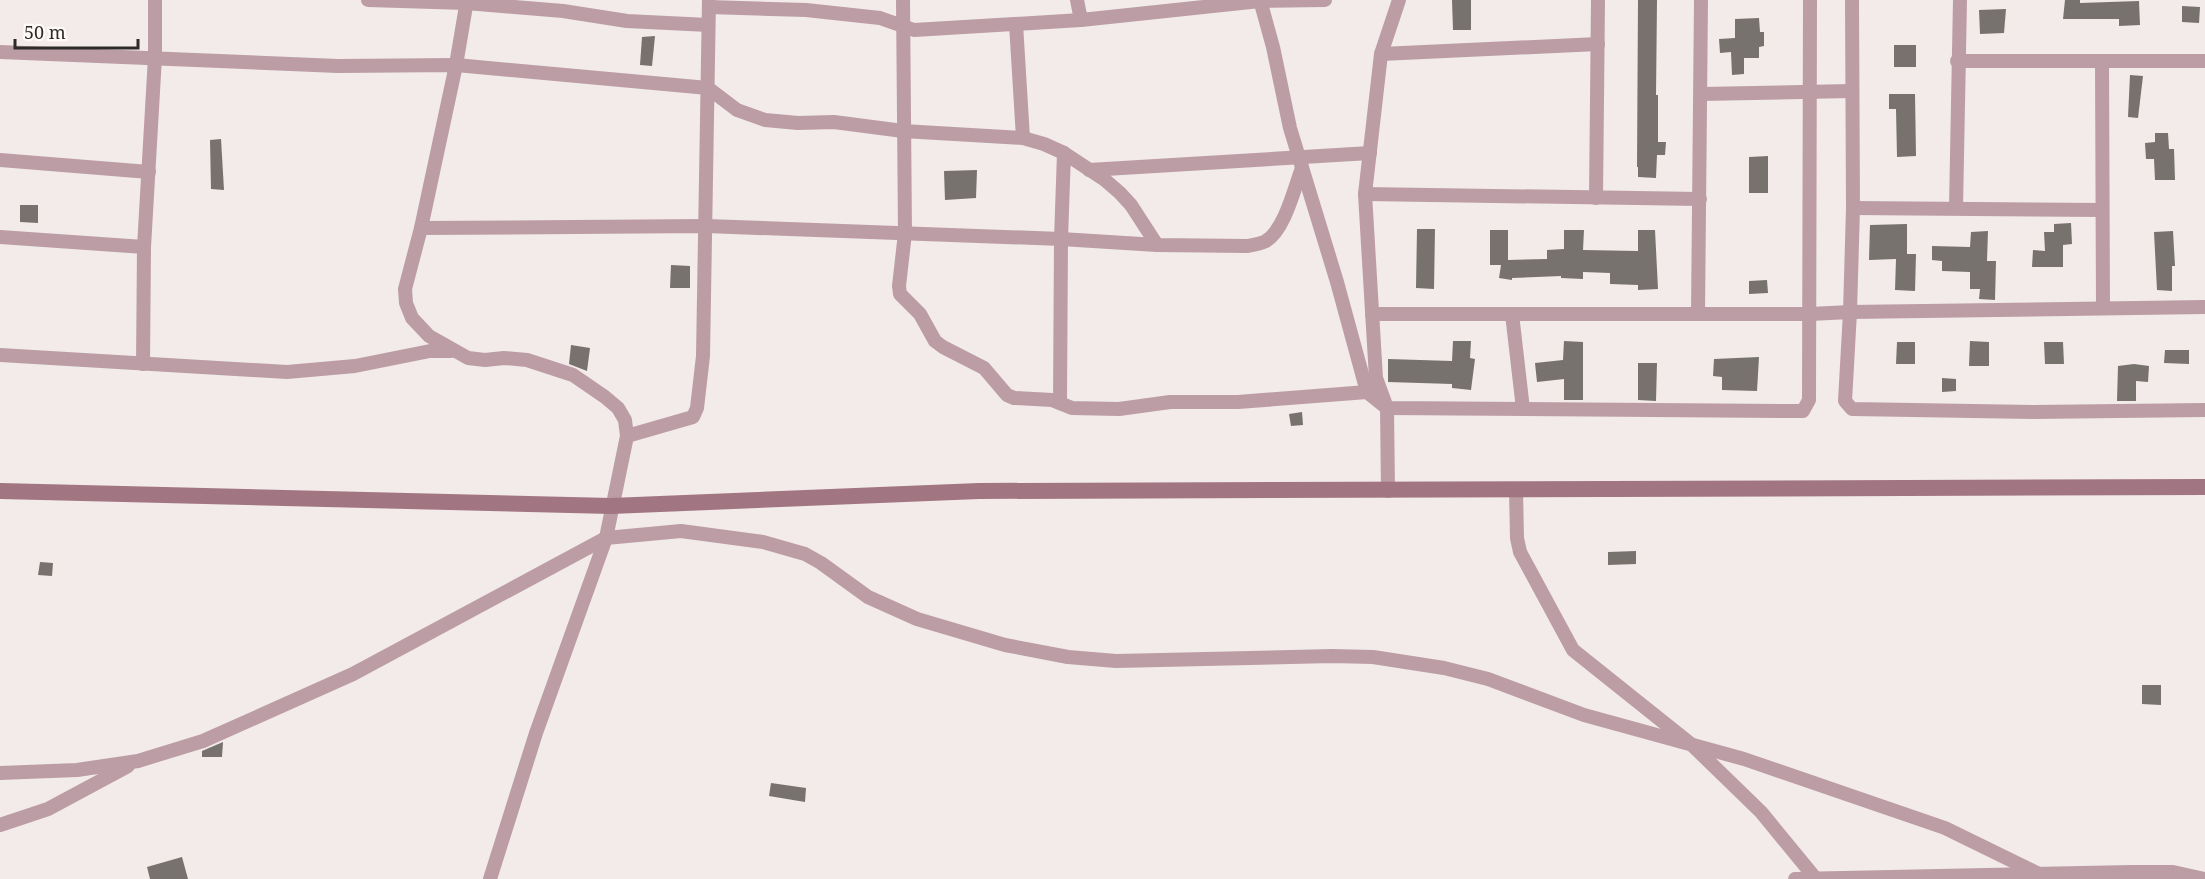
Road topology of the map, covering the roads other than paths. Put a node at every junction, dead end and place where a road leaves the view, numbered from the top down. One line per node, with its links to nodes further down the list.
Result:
1 (155, 0): 22 (street)
2 (368, 0): 13 (street)
3 (903, 0): 18 (street)
4 (1077, 0): 15 (street)
5 (1260, 0): 6 (street); 15 (street); 36 (street)
6 (1325, 0)
7 (1400, 0): 21 (street)
8 (1598, 0): 19 (street)
9 (1701, 0): 30 (street)
10 (1810, 0): 29 (street)
11 (1852, 0): 28 (street)
12 (1960, 0): 23 (street)
13 (466, 2): 17 (street); 26 (street)
14 (709, 3): 17 (street); 18 (street)
15 (1080, 20): 16 (street)
16 (1016, 24): 18 (street); 32 (street)
17 (708, 25): 27 (street)
18 (904, 28): 31 (street)
19 (1598, 44): 21 (street); 40 (street)
20 (0, 52): 22 (street)
21 (1381, 54): 34 (street)
22 (155, 57): 26 (street); 38 (street)
23 (1957, 61): 25 (street); 43 (street)
24 (2205, 61): 25 (street)
25 (2102, 62): 44 (street)
26 (456, 65): 27 (street); 46 (street)
27 (708, 88): 31 (street); 45 (street)
28 (1851, 91): 29 (street); 42 (street)
29 (1809, 93): 30 (street); 58 (street)
30 (1701, 94): 41 (street)
31 (903, 131): 32 (street); 47 (street)
32 (1023, 138): 33 (street)
33 (1064, 153): 37 (street); 49 (street)
34 (1370, 153): 36 (street); 39 (street)
35 (0, 160): 38 (street)
36 (1300, 162): 37 (street); 50 (street); 62 (street)
37 (1089, 170): 50 (street)
38 (149, 172): 51 (street)
39 (1365, 194): 40 (street); 55 (street)
40 (1596, 198): 41 (street)
41 (1700, 199): 57 (street)
42 (1853, 208): 43 (street); 54 (street)
43 (1956, 208): 44 (street)
44 (2102, 210): 52 (street)
45 (706, 226): 46 (street); 47 (street); 67 (street)
46 (421, 228): 59 (street)
47 (905, 233): 49 (street); 63 (street)
48 (0, 237): 51 (street)
49 (1061, 239): 50 (street); 63 (street)
50 (1157, 245)
51 (144, 247): 61 (street)
52 (2103, 307): 53 (street); 54 (street)
53 (2205, 307)
54 (1850, 312): 58 (street); 66 (street)
55 (1372, 314): 56 (street); 64 (street)
56 (1512, 314): 57 (street); 65 (street)
57 (1698, 314): 58 (street)
58 (1810, 314): 65 (street)
59 (452, 351): 61 (street); 67 (street)
60 (0, 354): 61 (street)
61 (143, 364)
62 (1367, 392): 63 (street); 64 (street)
63 (1060, 403)
64 (1387, 408): 65 (street); 71 (street)
65 (1523, 409)
66 (2205, 410)
67 (627, 436): 72 (street)
68 (2205, 487): 69 (main road)
69 (1516, 490): 71 (main road); 74 (street)
70 (0, 491): 72 (main road)
71 (1388, 491): 72 (main road)
72 (612, 506): 73 (street)
73 (606, 538): 74 (street); 75 (street); 79 (street)
74 (1692, 745): 78 (street); 80 (street)
75 (138, 761): 76 (street); 77 (street)
76 (0, 773)
77 (0, 825)
78 (2041, 876): 80 (street); 82 (street)
79 (495, 877)
80 (1816, 878): 81 (street)
81 (1795, 879)
82 (2204, 879)

